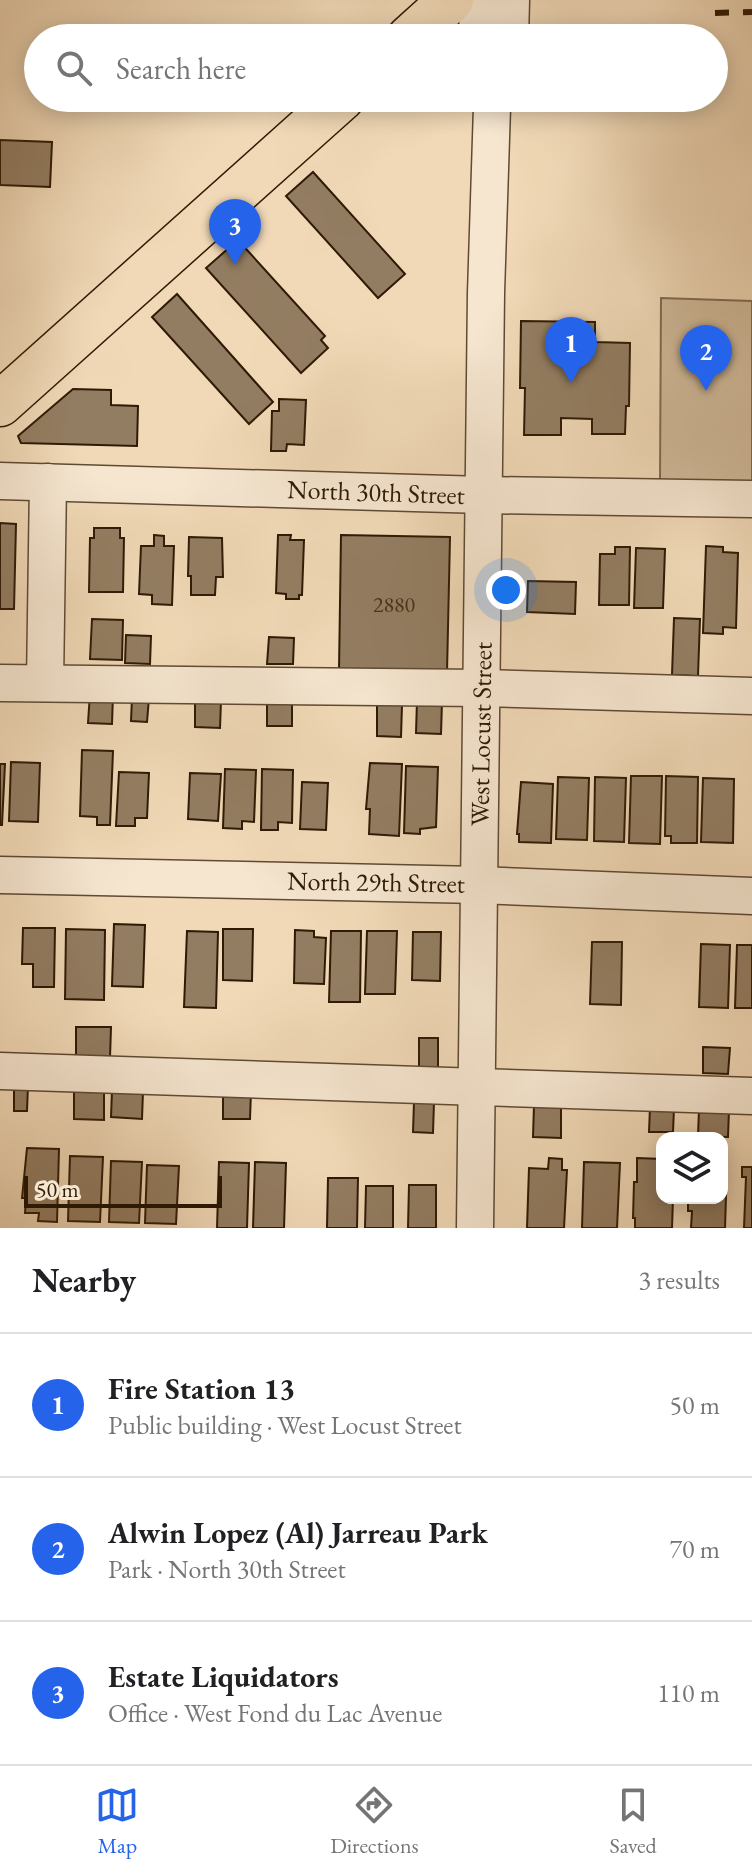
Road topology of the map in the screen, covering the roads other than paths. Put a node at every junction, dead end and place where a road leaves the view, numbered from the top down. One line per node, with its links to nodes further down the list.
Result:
1 (451, 0): 4 (main road)
2 (478, 0): 5 (street)
3 (511, 0): 6 (street)
4 (424, 24)
5 (477, 24)
6 (510, 24)
7 (326, 112): 9 (main road)
8 (492, 112): 12 (street, West Locust Street)
9 (0, 404)
10 (0, 481): 11 (street, North 30th Street)
11 (48, 482): 12 (street, North 30th Street); 15 (street)
12 (483, 495): 13 (street, North 30th Street); 16 (street, West Locust Street)
13 (752, 499)
14 (0, 683): 15 (street)
15 (45, 683): 16 (street)
16 (481, 688): 17 (street); 19 (street, West Locust Street)
17 (752, 696)
18 (0, 875): 19 (street, North 29th Street)
19 (479, 885): 20 (street, North 29th Street); 22 (street, West Locust Street)
20 (752, 896)
21 (0, 1071): 22 (street)
22 (476, 1087): 23 (street); 24 (street, West Locust Street)
23 (752, 1096)
24 (475, 1228)

